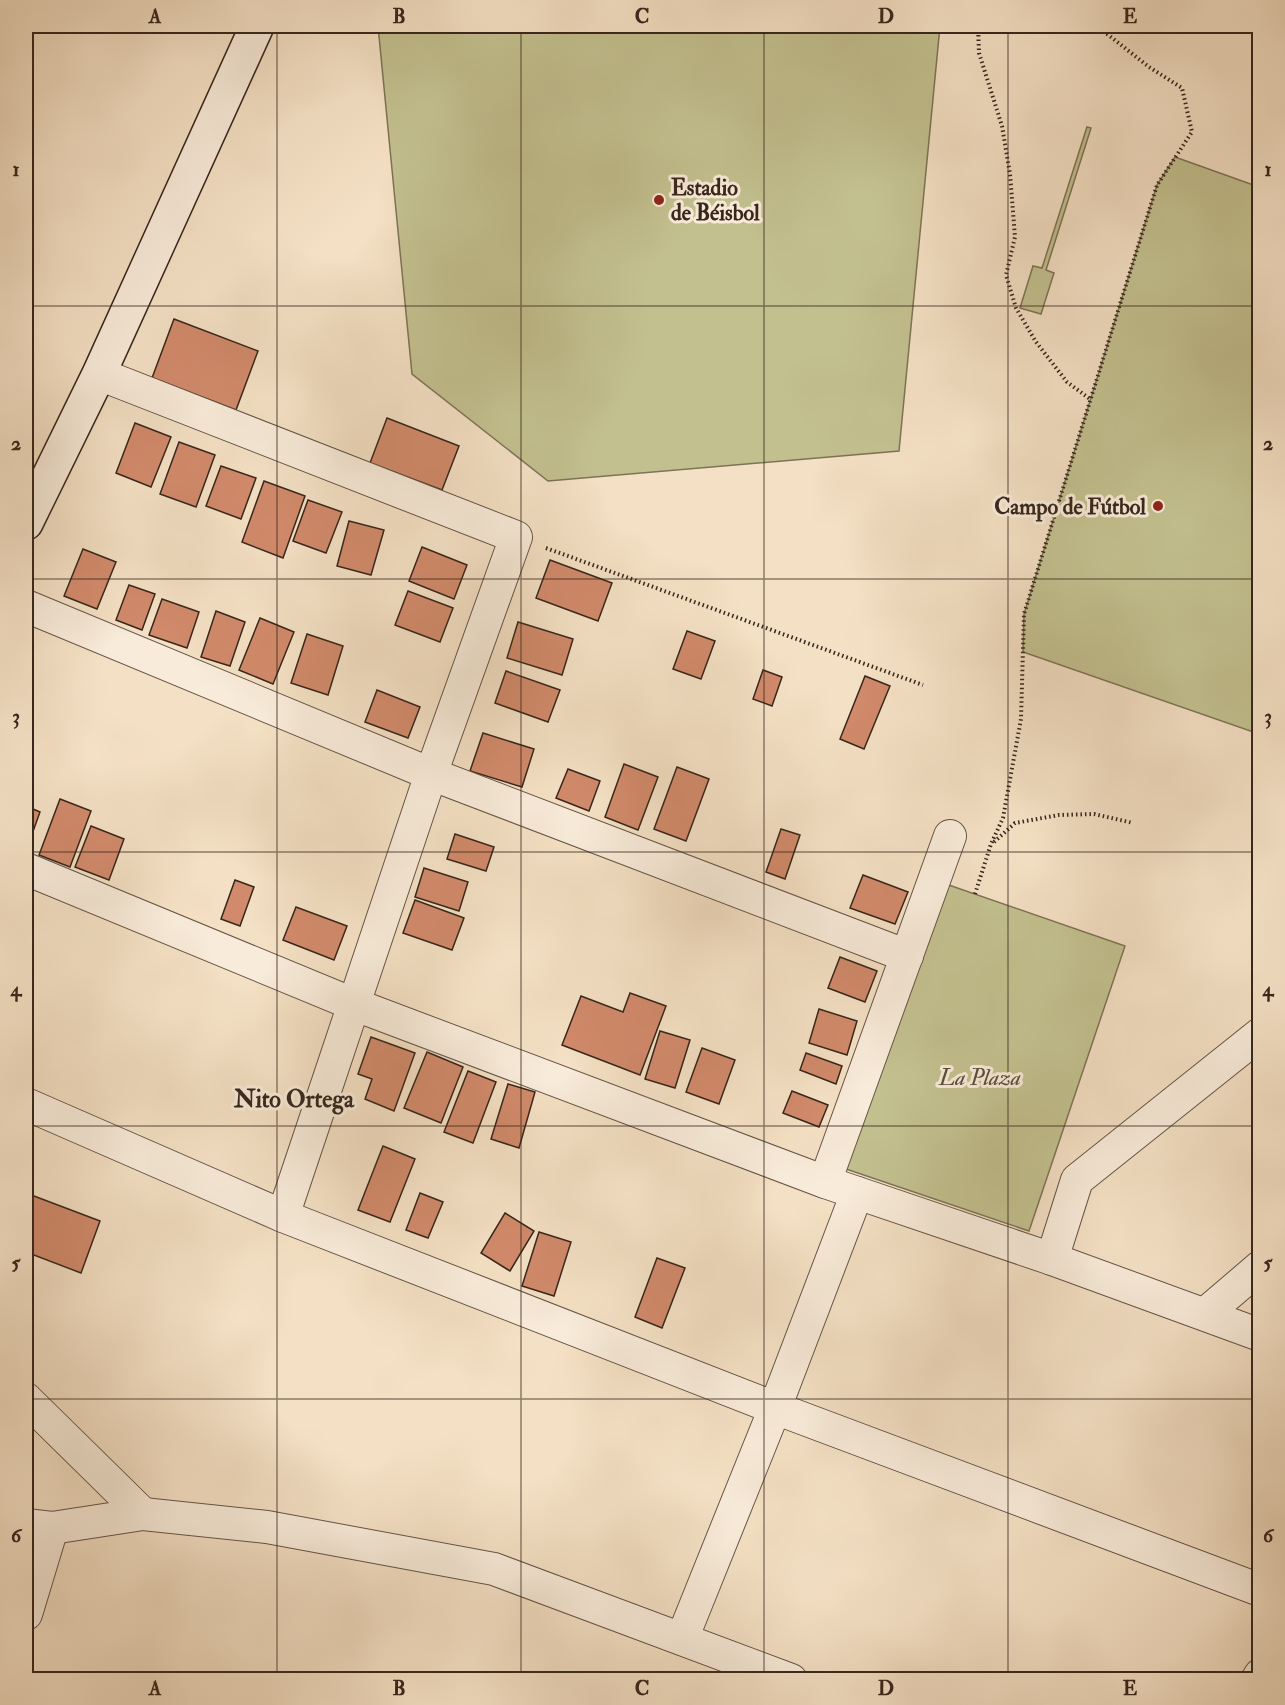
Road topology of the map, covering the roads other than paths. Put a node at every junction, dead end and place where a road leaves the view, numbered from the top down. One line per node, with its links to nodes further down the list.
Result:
1 (257, 26): 2 (street)
2 (99, 374): 3 (street); 5 (street)
3 (26, 523)
4 (26, 606): 5 (street)
5 (431, 774): 8 (street); 9 (street)
6 (950, 836): 8 (street)
7 (26, 869): 9 (street)
8 (907, 956): 12 (street)
9 (354, 1004): 12 (street); 14 (street)
10 (1260, 1034): 15 (street)
11 (26, 1104): 14 (street)
12 (825, 1182): 13 (street)
13 (857, 1193): 15 (street); 20 (street)
14 (283, 1216): 20 (street)
15 (1052, 1259): 17 (street)
16 (1260, 1267): 17 (street)
17 (1205, 1314): 18 (street)
18 (1260, 1335)
19 (26, 1399): 21 (street)
20 (775, 1408): 23 (street); 25 (street)
21 (142, 1514): 22 (street); 25 (street)
22 (39, 1527): 24 (street)
23 (1260, 1590)
24 (26, 1614)
25 (682, 1639): 27 (street)
26 (1260, 1676): 28 (street)
27 (791, 1680)
28 (1257, 1680)

